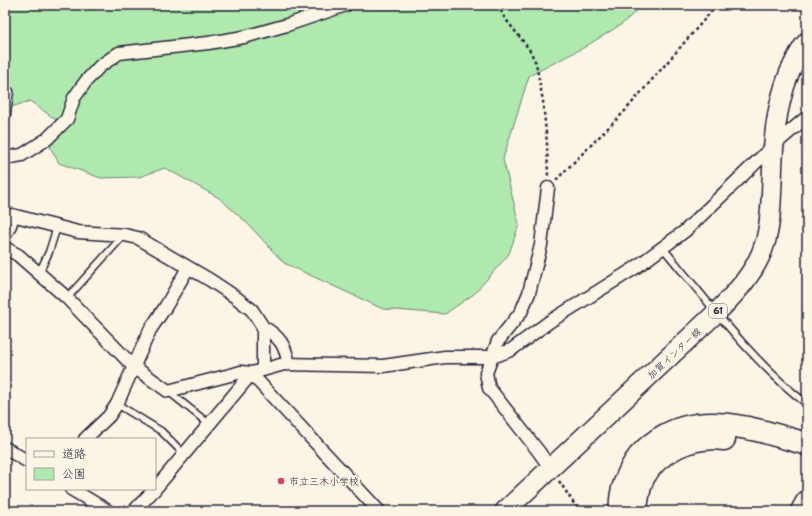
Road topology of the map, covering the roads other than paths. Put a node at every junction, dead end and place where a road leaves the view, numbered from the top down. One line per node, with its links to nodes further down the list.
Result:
1 (346, 5): 7 (street)
2 (807, 42): 6 (main road, 加賀インター線 / 61)
3 (10, 91): 4 (lane)
4 (5, 116)
5 (807, 117): 6 (street)
6 (773, 146): 13 (street); 18 (main road, 加賀インター線 / 61)
7 (5, 158)
8 (548, 188): 20 (street)
9 (10, 218): 10 (street); 12 (lane)
10 (57, 227): 11 (street); 16 (lane)
11 (125, 235): 15 (street); 17 (lane)
12 (5, 242)
13 (662, 247): 18 (lane); 20 (street)
14 (5, 248): 16 (street)
15 (186, 266): 19 (street); 22 (street)
16 (39, 273): 17 (street)
17 (67, 298): 22 (street)
18 (717, 312): 26 (lane); 34 (main road, 加賀インター線 / 61)
19 (263, 327): 21 (street); 23 (street)
20 (492, 357): 21 (street); 34 (street)
21 (289, 364): 23 (street)
22 (134, 367): 24 (street); 25 (street)
23 (258, 371): 24 (street); 27 (street); 41 (street)
24 (168, 391): 27 (lane)
25 (117, 404): 28 (street); 31 (lane)
26 (807, 404)
27 (209, 424): 31 (street)
28 (87, 438)
29 (807, 444): 43 (highway)
30 (5, 448): 33 (street)
31 (184, 454): 35 (street)
32 (807, 458): 44 (highway)
33 (26, 460)
34 (550, 469): 42 (main road, 加賀インター線 / 61)
35 (156, 488)
36 (73, 490): 39 (street)
37 (154, 490): 40 (street)
38 (807, 502): 45 (highway)
39 (108, 511)
40 (134, 511)
41 (379, 511)
42 (505, 511)
43 (621, 511)
44 (636, 511)
45 (802, 511)

